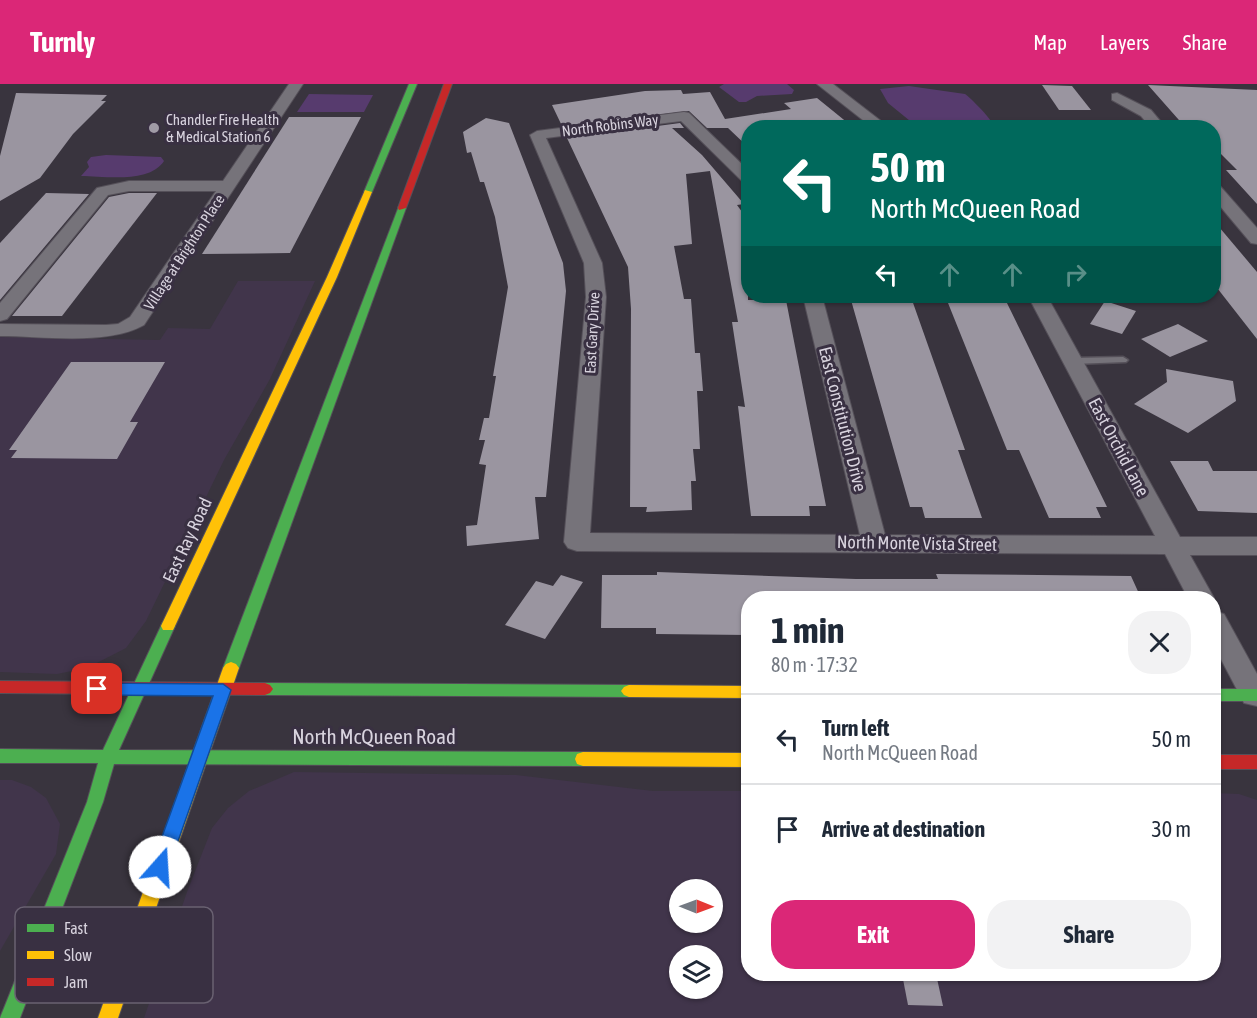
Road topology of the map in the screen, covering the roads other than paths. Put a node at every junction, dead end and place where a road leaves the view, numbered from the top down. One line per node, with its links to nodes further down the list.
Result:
1 (296, 84): 10 (street, Village at Brighton Place)
2 (413, 84): 26 (main road, East Ray Road)
3 (448, 84): 27 (main road)
4 (824, 84): 6 (street)
5 (1117, 97): 7 (street)
6 (872, 120)
7 (1152, 120)
8 (537, 135): 9 (street, North Robins Way); 20 (street, East Gary Drive)
9 (741, 171)
10 (227, 186): 15 (street, Village at Brighton Place); 16 (street, Village at Brighton Place)
11 (1221, 197): 12 (street)
12 (1257, 239)
13 (815, 303): 19 (street, East Constitution Drive)
14 (1042, 303): 18 (street, East Orchid Lane)
15 (0, 315)
16 (0, 330)
17 (1123, 360): 18 (lane)
18 (1073, 361): 21 (street, East Orchid Lane)
19 (874, 542): 20 (street, North Monte Vista Street); 21 (street, North Monte Vista Street)
20 (577, 543)
21 (1171, 546): 22 (street, North Monte Vista Street); 23 (street, East Orchid Lane)
22 (1257, 546)
23 (1197, 591)
24 (1221, 634): 30 (street)
25 (0, 687): 26 (main road)
26 (138, 690): 27 (main road); 33 (main road, East Ray Road)
27 (223, 690): 28 (main road); 32 (main road)
28 (741, 693)
29 (1221, 696): 30 (main road)
30 (1256, 699)
31 (0, 756): 33 (main road, North McQueen Road)
32 (199, 756): 33 (main road, North McQueen Road); 34 (main road, North McQueen Road); 38 (main road)
33 (108, 757): 37 (main road, East Ray Road)
34 (741, 760)
35 (1221, 762): 36 (main road)
36 (1257, 762)
37 (54, 907)
38 (147, 907)
39 (16, 1003): 41 (main road, East Ray Road)
40 (113, 1003): 42 (main road)
41 (10, 1018)
42 (108, 1018)

